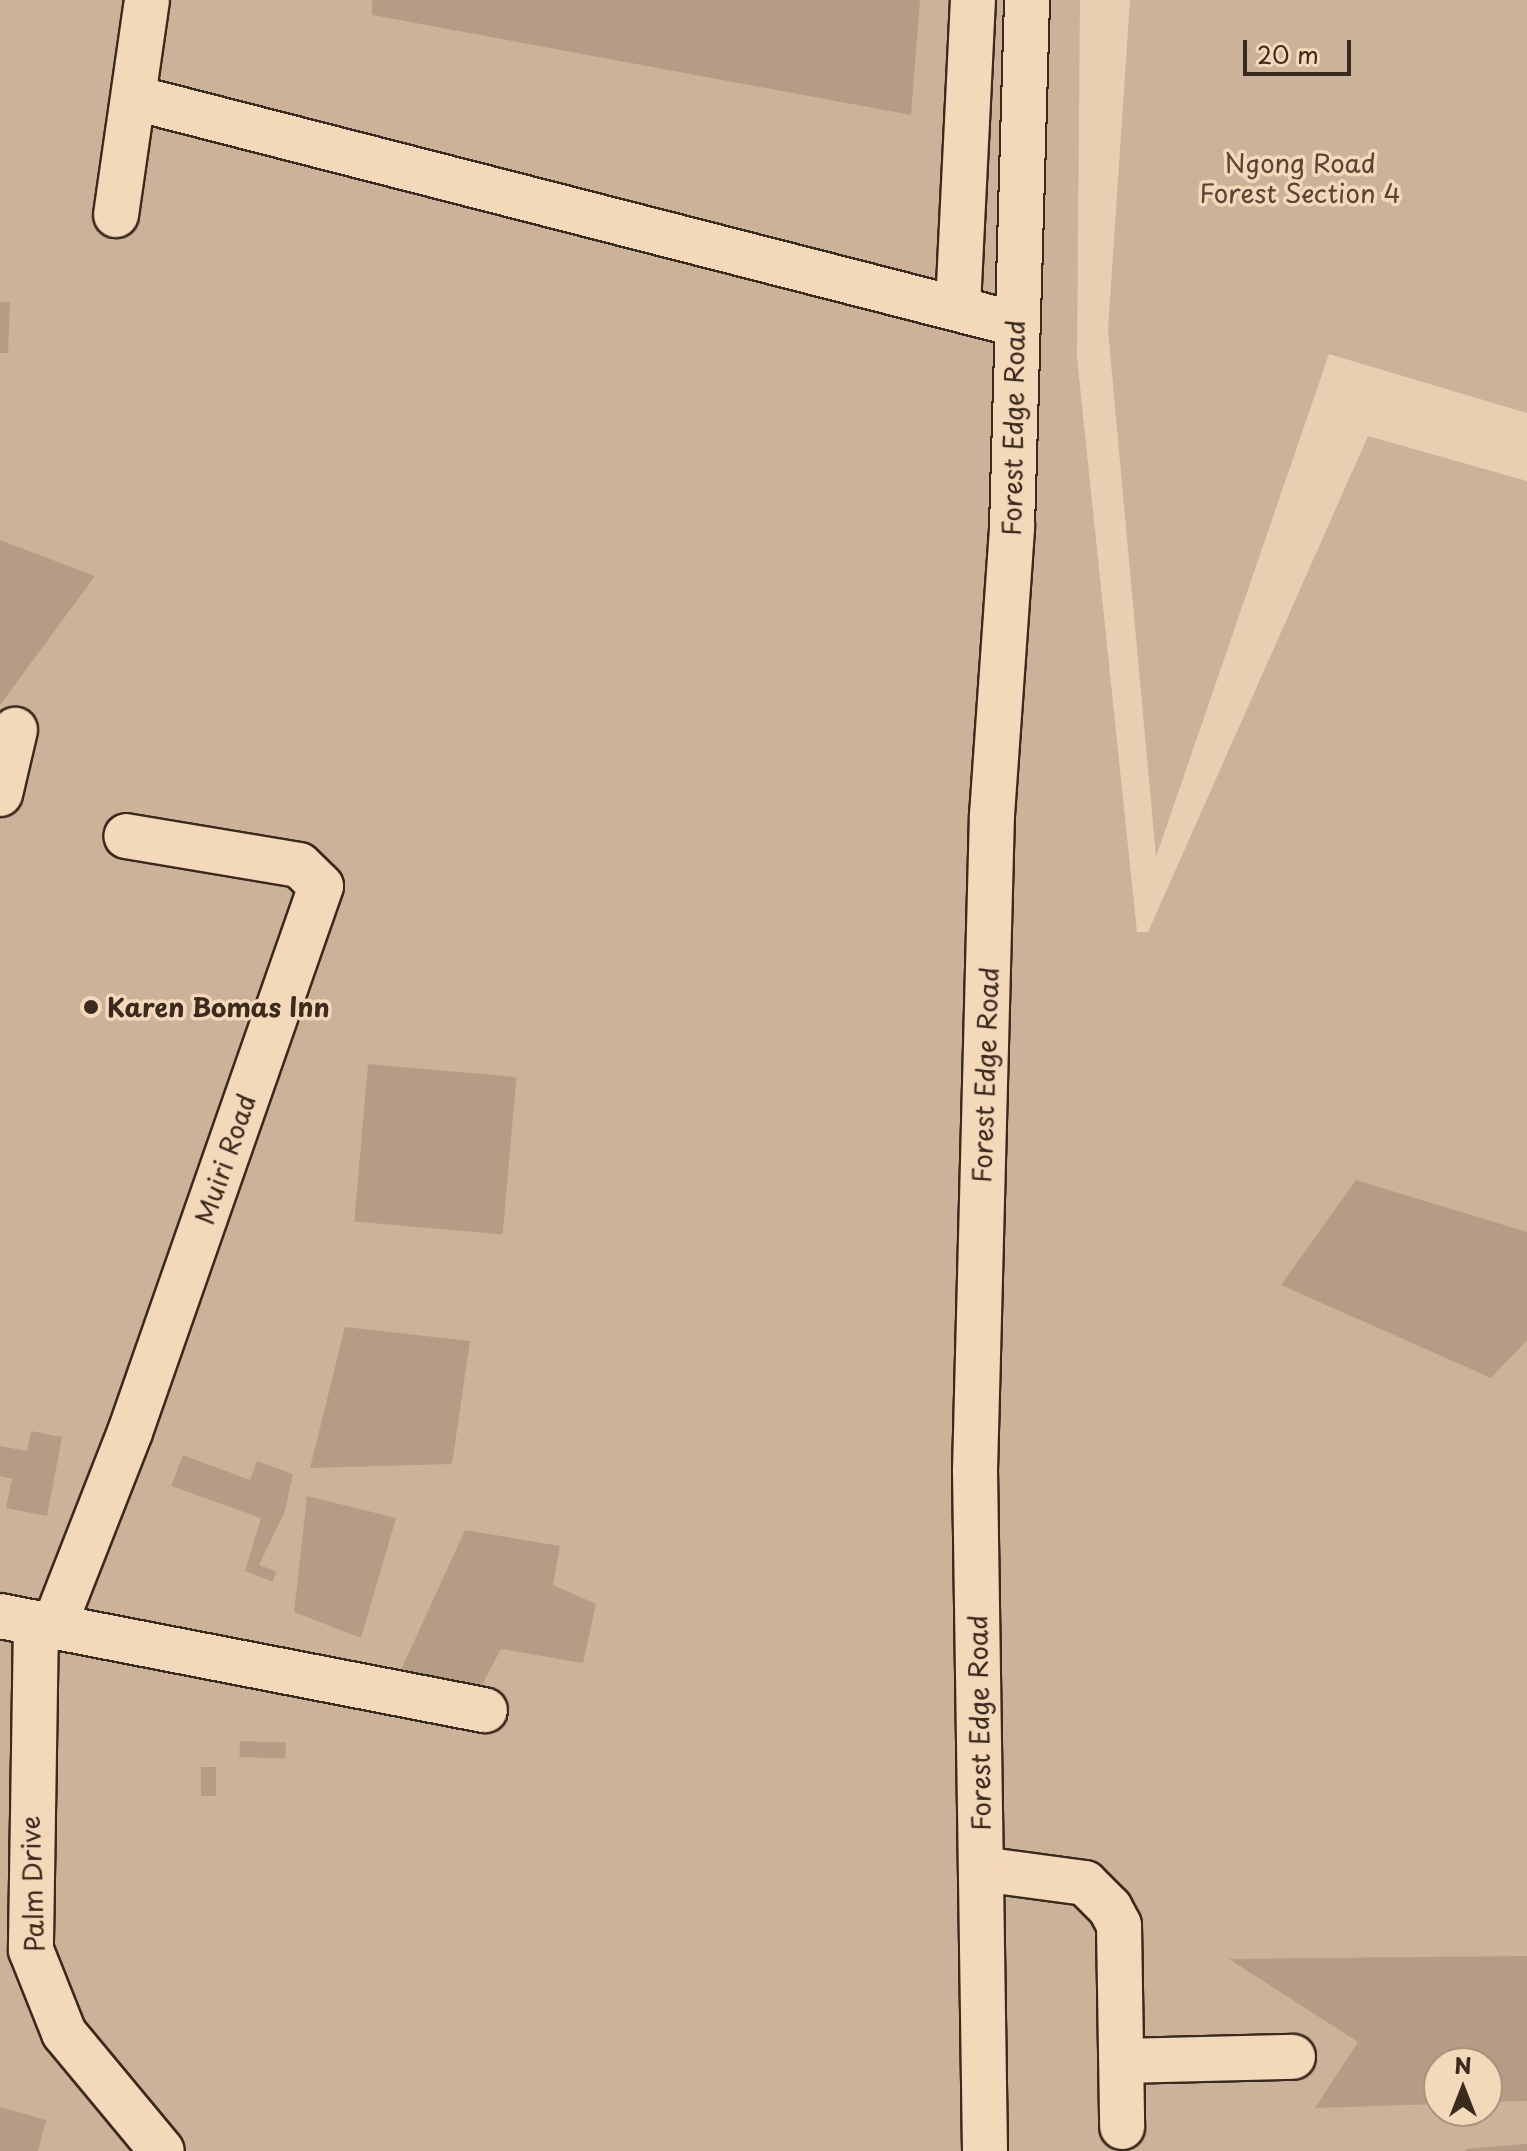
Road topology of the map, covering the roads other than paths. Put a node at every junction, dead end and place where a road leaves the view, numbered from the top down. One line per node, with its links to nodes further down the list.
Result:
1 (147, 0): 4 (street)
2 (973, 0): 6 (street)
3 (1027, 0): 7 (street, Forest Edge Road)
4 (135, 98): 5 (street); 6 (street)
5 (116, 215)
6 (958, 306): 7 (street)
7 (1016, 324): 13 (street, Forest Edge Road)
8 (15, 730): 9 (street)
9 (0, 794)
10 (126, 836): 11 (street, Muiri Road)
11 (30, 1622): 12 (street); 17 (street, Palm Drive)
12 (485, 1710)
13 (981, 1869): 15 (street); 18 (street, Forest Edge Road)
14 (1293, 2057): 15 (street)
15 (1124, 2061): 16 (street)
16 (1122, 2127)
17 (162, 2151)
18 (985, 2151)

